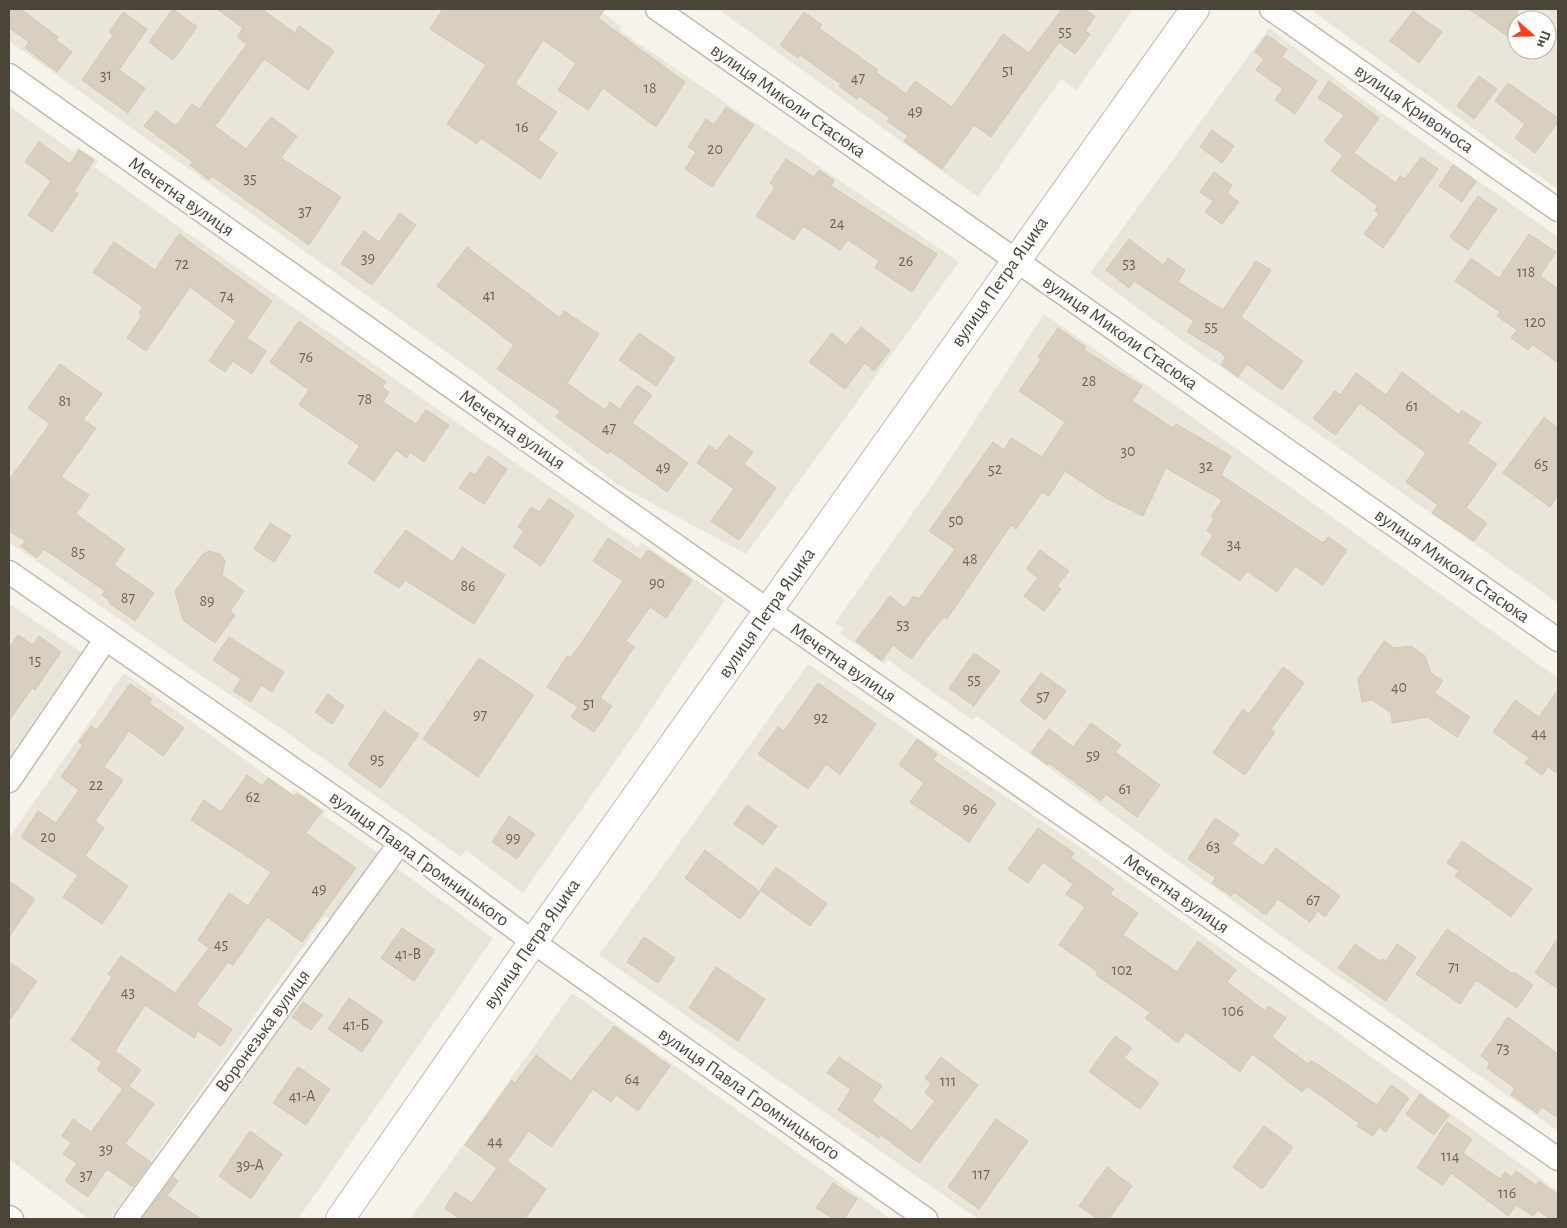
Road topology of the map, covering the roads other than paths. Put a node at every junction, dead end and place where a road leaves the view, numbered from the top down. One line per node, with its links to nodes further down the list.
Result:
1 (657, 9): 6 (street, вулиця Миколи Стасюка)
2 (1195, 9): 6 (street, вулиця Петра Яцика)
3 (1271, 9): 5 (street, вулиця Кривоноса)
4 (9, 75): 8 (street, Мечетна вулиця)
5 (1558, 210)
6 (1016, 260): 8 (street, вулиця Петра Яцика); 10 (street, вулиця Миколи Стасюка)
7 (9, 572): 9 (street, вулиця Павла Громницького)
8 (769, 611): 13 (street, вулиця Петра Яцика); 14 (street, Мечетна вулиця)
9 (105, 640): 11 (street); 12 (street, вулиця Павла Громницького)
10 (1558, 640)
11 (9, 781)
12 (400, 843): 13 (street, вулиця Павла Громницького); 15 (street, Воронезька вулиця)
13 (533, 942): 16 (street, вулиця Петра Яцика); 17 (street, вулиця Павла Громницького)
14 (1558, 1159)
15 (126, 1219)
16 (340, 1219)
17 (926, 1219)

